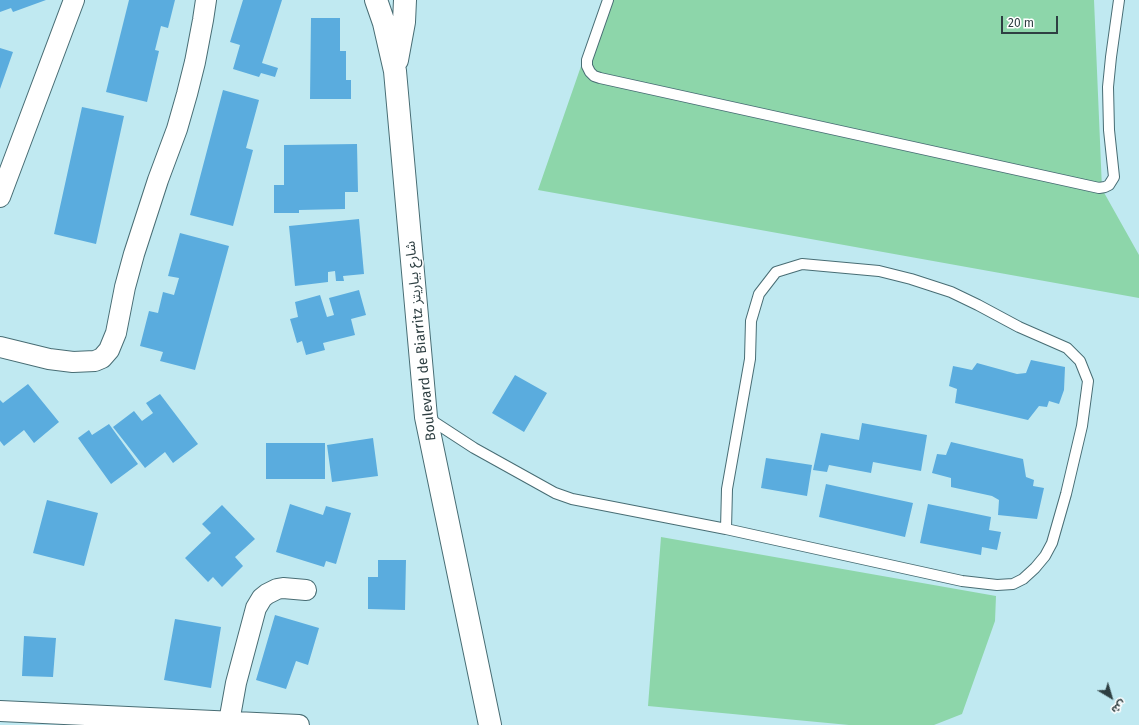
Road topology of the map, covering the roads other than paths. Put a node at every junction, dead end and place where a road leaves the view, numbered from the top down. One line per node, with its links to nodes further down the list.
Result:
1 (74, 0): 8 (street)
2 (206, 0): 9 (street)
3 (376, 0): 7 (street, Boulevard de Biarritz شارع بياريتز)
4 (405, 0): 7 (street, Boulevard de Biarritz شارع بياريتز)
5 (608, 0): 6 (lane)
6 (1120, 0)
7 (394, 71): 10 (street, Boulevard de Biarritz شارع بياريتز)
8 (0, 197)
9 (0, 347)
10 (426, 417): 11 (lane); 18 (street, Boulevard de Biarritz شارع بياريتز)
11 (726, 529): 11 (lane)
12 (306, 590): 16 (street)
13 (0, 711): 14 (street)
14 (165, 722): 15 (street)
15 (188, 722): 16 (street)
16 (229, 722): 17 (street)
17 (299, 725)
18 (490, 725)

